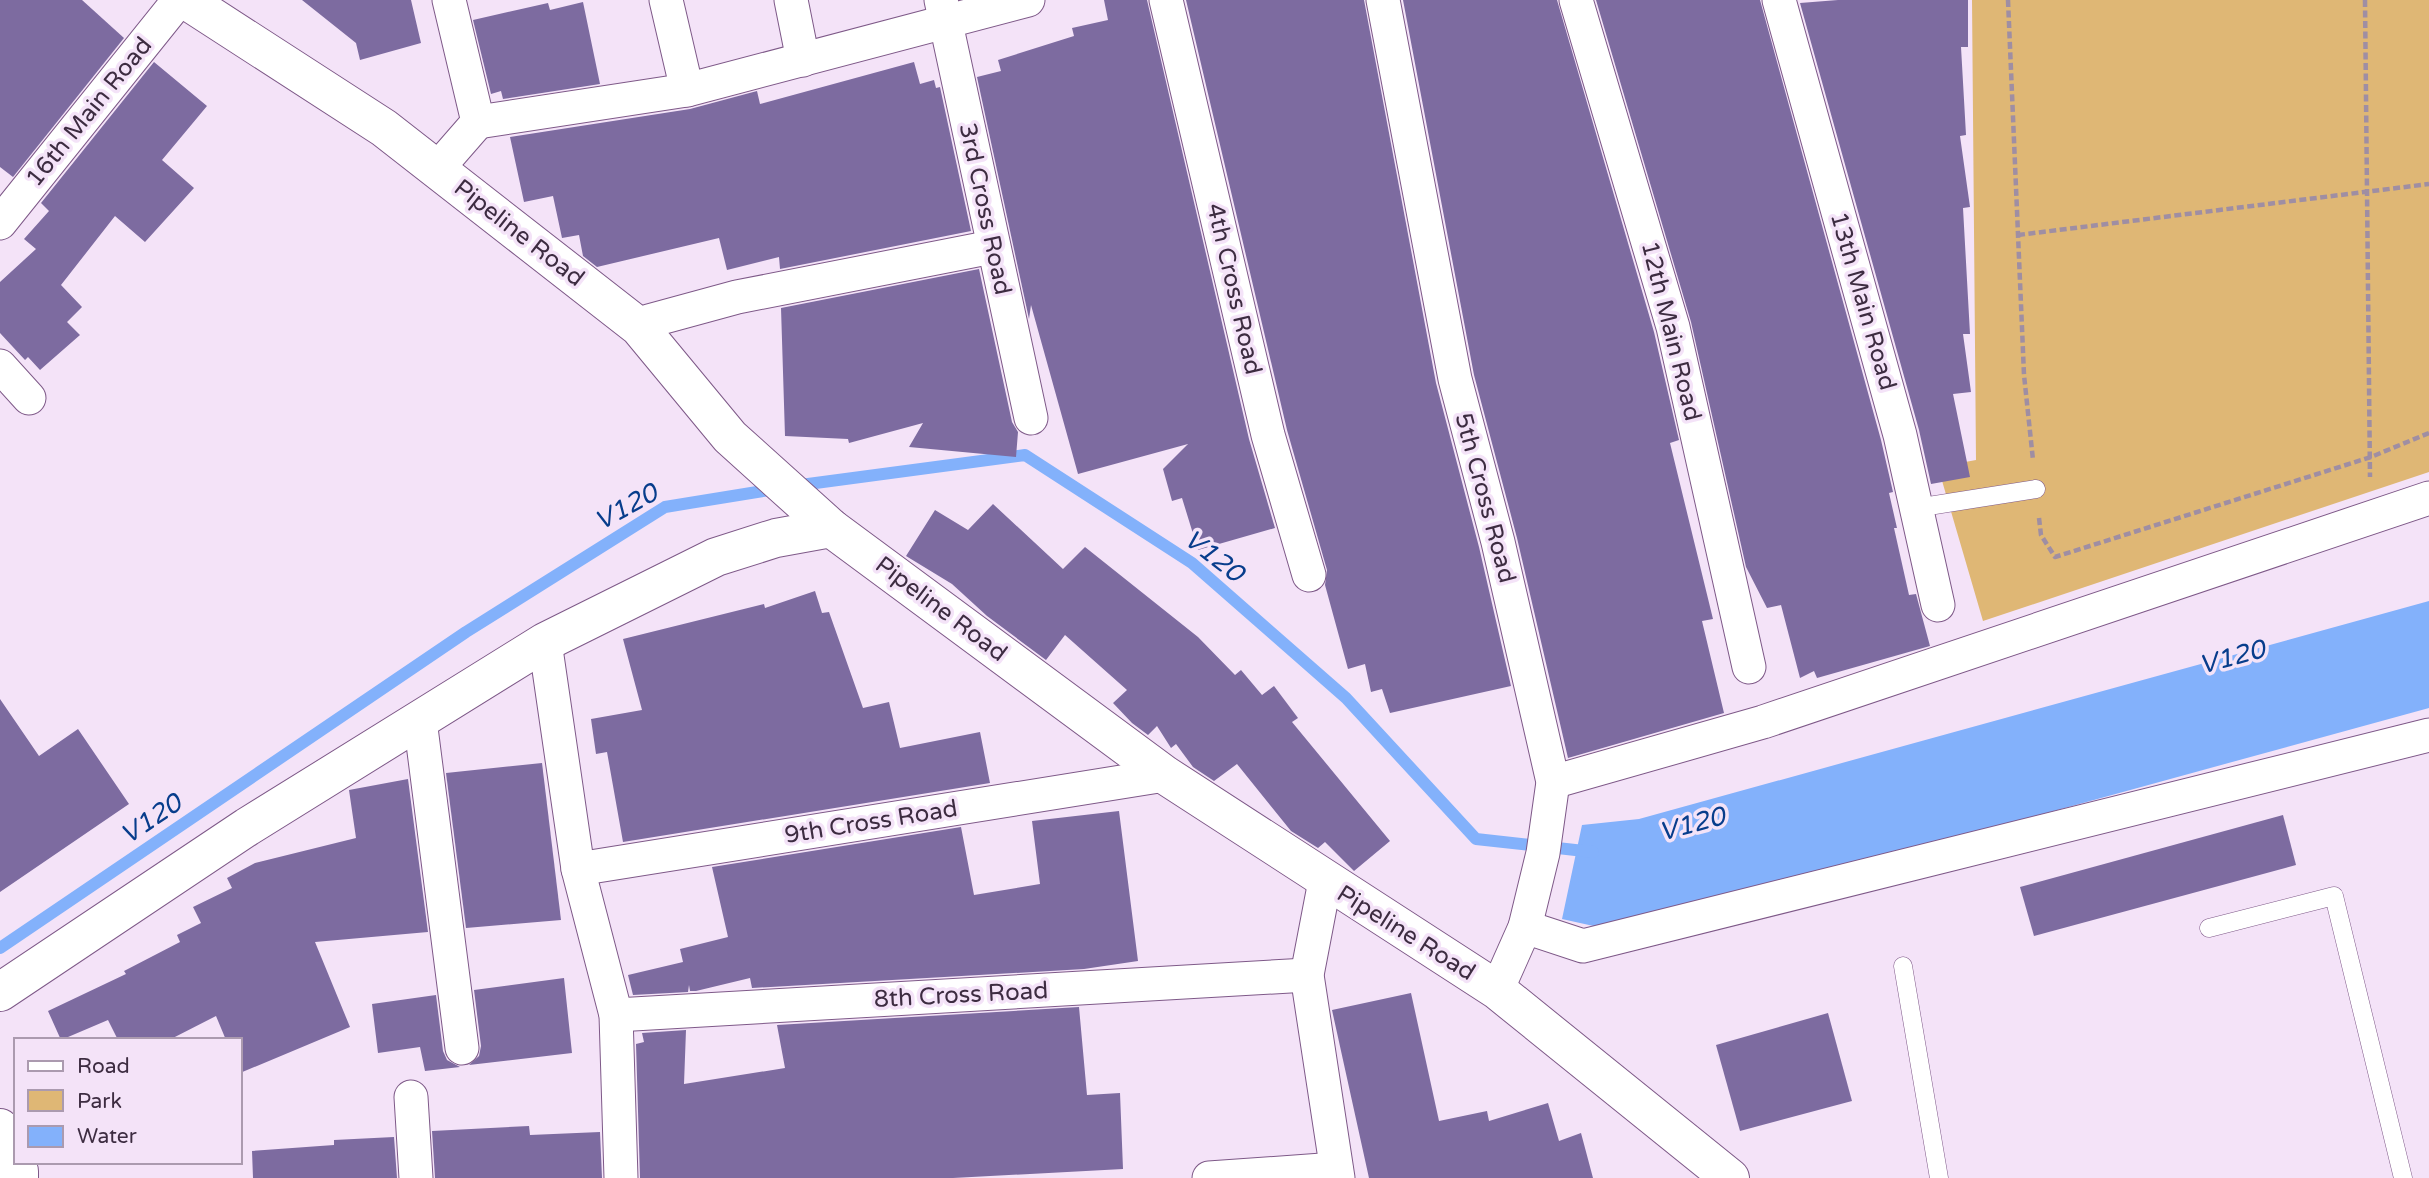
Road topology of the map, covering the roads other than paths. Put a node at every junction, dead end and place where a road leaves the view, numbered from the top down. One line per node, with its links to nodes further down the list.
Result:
1 (179, 0): 16 (street, 16th Main Road)
2 (186, 0): 15 (street, Pipeline Road)
3 (449, 0): 14 (street)
4 (666, 0): 13 (street)
5 (791, 0): 12 (street)
6 (1028, 0): 11 (street)
7 (1166, 0): 26 (street, 4th Cross Road)
8 (1382, 0): 33 (street, 5th Cross Road)
9 (1576, 0): 29 (street, 12th Main Road)
10 (1779, 0): 24 (street, 13th Main Road)
11 (944, 11): 12 (street); 17 (street, 3rd Cross Road)
12 (803, 60): 13 (street)
13 (687, 90): 14 (street)
14 (478, 122): 15 (street)
15 (437, 169): 18 (street, Pipeline Road)
16 (0, 223)
17 (992, 247): 18 (street); 21 (street, 3rd Cross Road)
18 (639, 327): 25 (street, Pipeline Road)
19 (0, 366): 20 (street)
20 (29, 398)
21 (1031, 418)
22 (2036, 489): 24 (lane)
23 (2429, 498): 33 (street)
24 (1916, 508): 27 (street, 13th Main Road)
25 (831, 528): 28 (street); 32 (street, Pipeline Road)
26 (1309, 575)
27 (1938, 605)
28 (545, 642): 30 (street); 34 (street)
29 (1749, 667)
30 (420, 720): 41 (street); 43 (street)
31 (2429, 735): 36 (street)
32 (1164, 775): 34 (street, 9th Cross Road); 35 (street, Pipeline Road)
33 (1553, 782): 36 (street, 5th Cross Road)
34 (578, 869): 42 (street)
35 (1325, 881): 39 (street); 40 (street, Pipeline Road)
36 (1525, 927): 40 (street, 5th Cross Road)
37 (2209, 929): 53 (lane)
38 (1903, 966): 52 (lane)
39 (1307, 975): 42 (street, 8th Cross Road); 47 (street)
40 (1497, 990): 51 (street, Pipeline Road)
41 (0, 992)
42 (616, 1015): 49 (street)
43 (462, 1048)
44 (411, 1097): 48 (street)
45 (0, 1128): 46 (street)
46 (14, 1160)
47 (1337, 1173): 50 (street)
48 (416, 1178)
49 (621, 1178)
50 (1209, 1178)
51 (1730, 1178)
52 (1939, 1178)
53 (2403, 1178)

